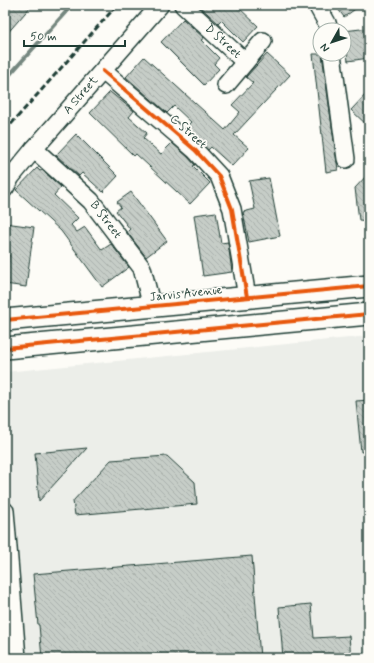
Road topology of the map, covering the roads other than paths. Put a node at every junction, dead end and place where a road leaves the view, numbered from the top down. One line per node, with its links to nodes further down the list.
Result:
1 (160, 5): 8 (street, A Street)
2 (182, 5): 6 (street, D Street)
3 (317, 5): 4 (street)
4 (326, 22)
5 (263, 41): 6 (street)
6 (245, 62): 9 (street)
7 (333, 62): 11 (street)
8 (103, 71): 10 (street, A Street); 14 (street, C Street)
9 (226, 86)
10 (34, 149): 12 (street, A Street); 15 (street, B Street)
11 (346, 160)
12 (5, 188)
13 (369, 286): 14 (main road, Jarvis Avenue)
14 (247, 297): 15 (main road, Jarvis Avenue)
15 (152, 307): 17 (main road, Jarvis Avenue)
16 (369, 314): 18 (main road)
17 (5, 320)
18 (5, 348)
19 (5, 511): 20 (street)
20 (17, 658)

